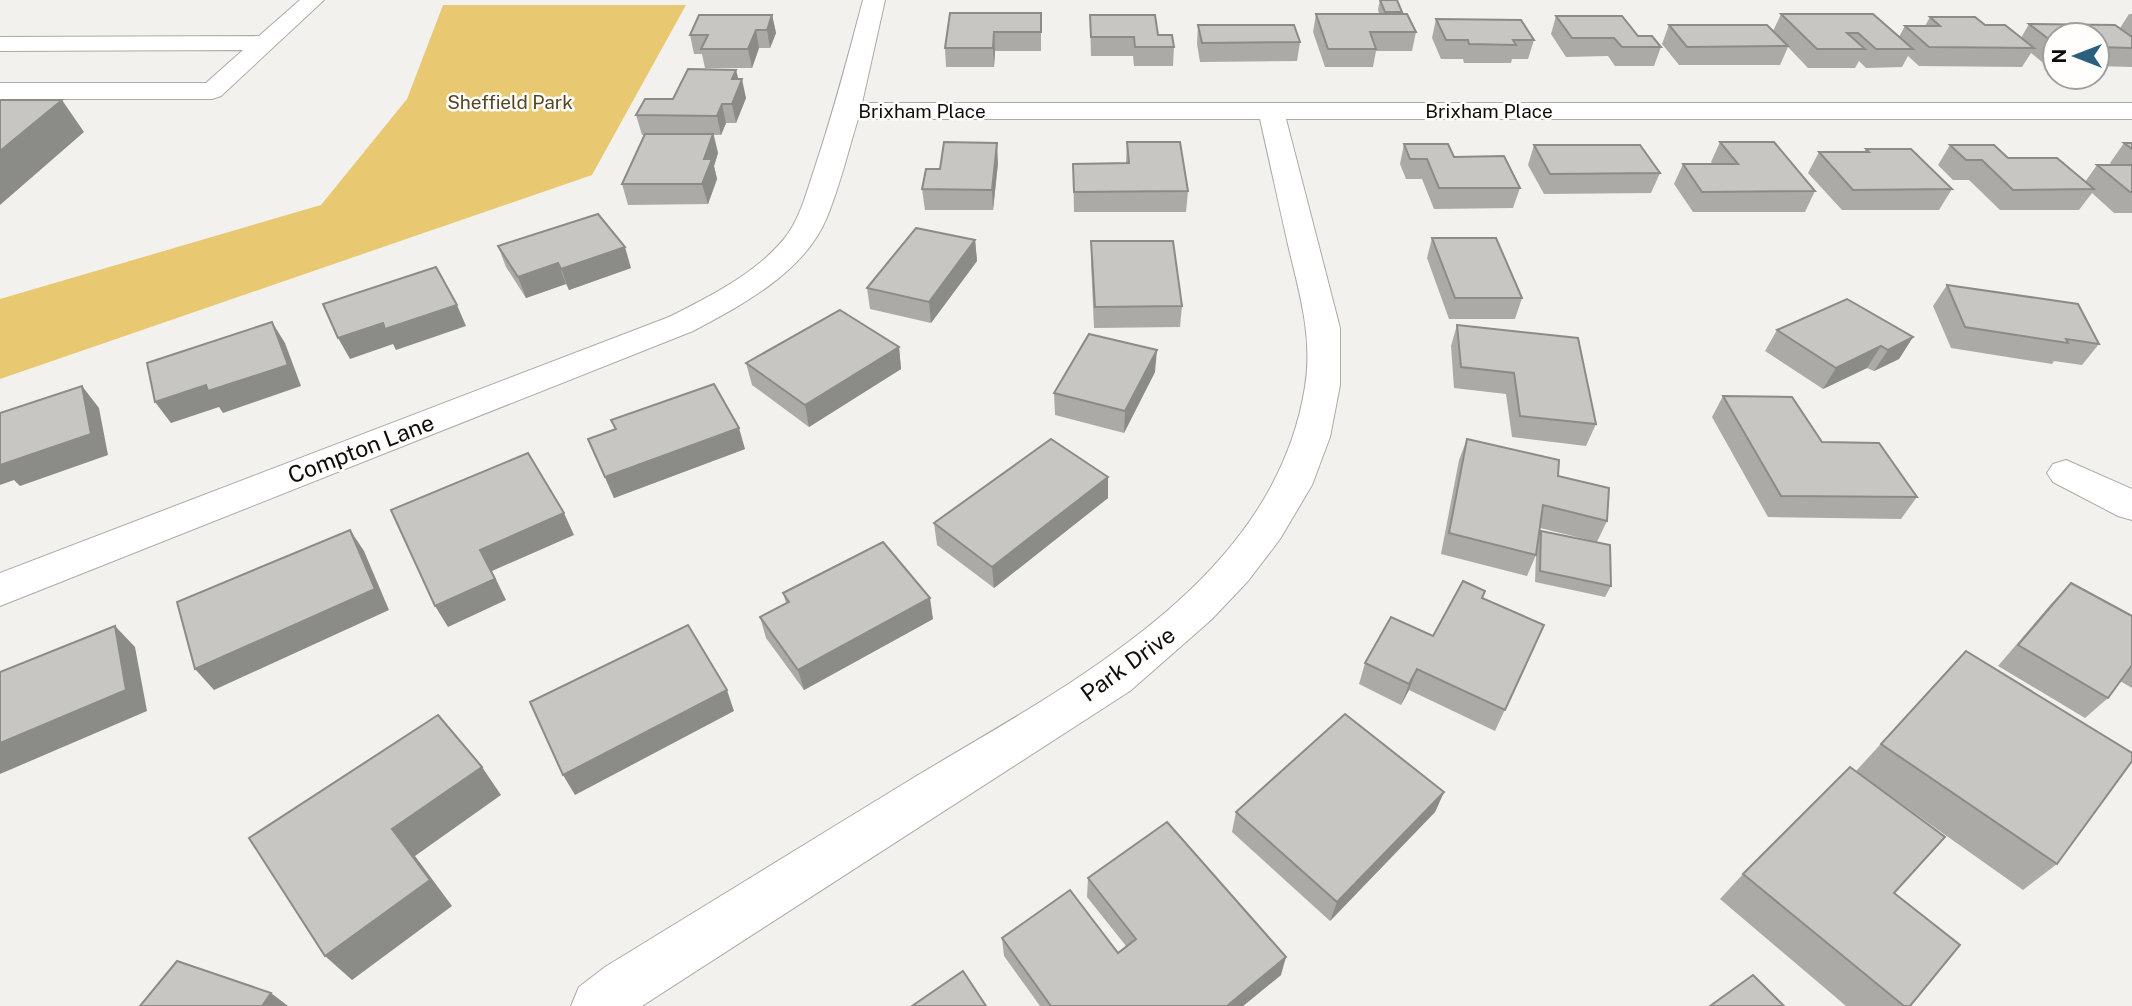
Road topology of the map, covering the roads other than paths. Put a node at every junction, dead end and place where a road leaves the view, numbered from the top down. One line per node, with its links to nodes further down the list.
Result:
1 (313, 0): 3 (street)
2 (874, 0): 6 (street, Compton Lane)
3 (264, 43): 4 (street); 5 (street)
4 (0, 44)
5 (0, 91)
6 (846, 111): 7 (street, Brixham Place); 11 (street, Compton Lane)
7 (1271, 111): 8 (street, Brixham Place); 12 (street, Park Drive)
8 (2132, 111)
9 (2066, 473): 10 (street)
10 (2132, 506)
11 (0, 590)
12 (598, 1006)

